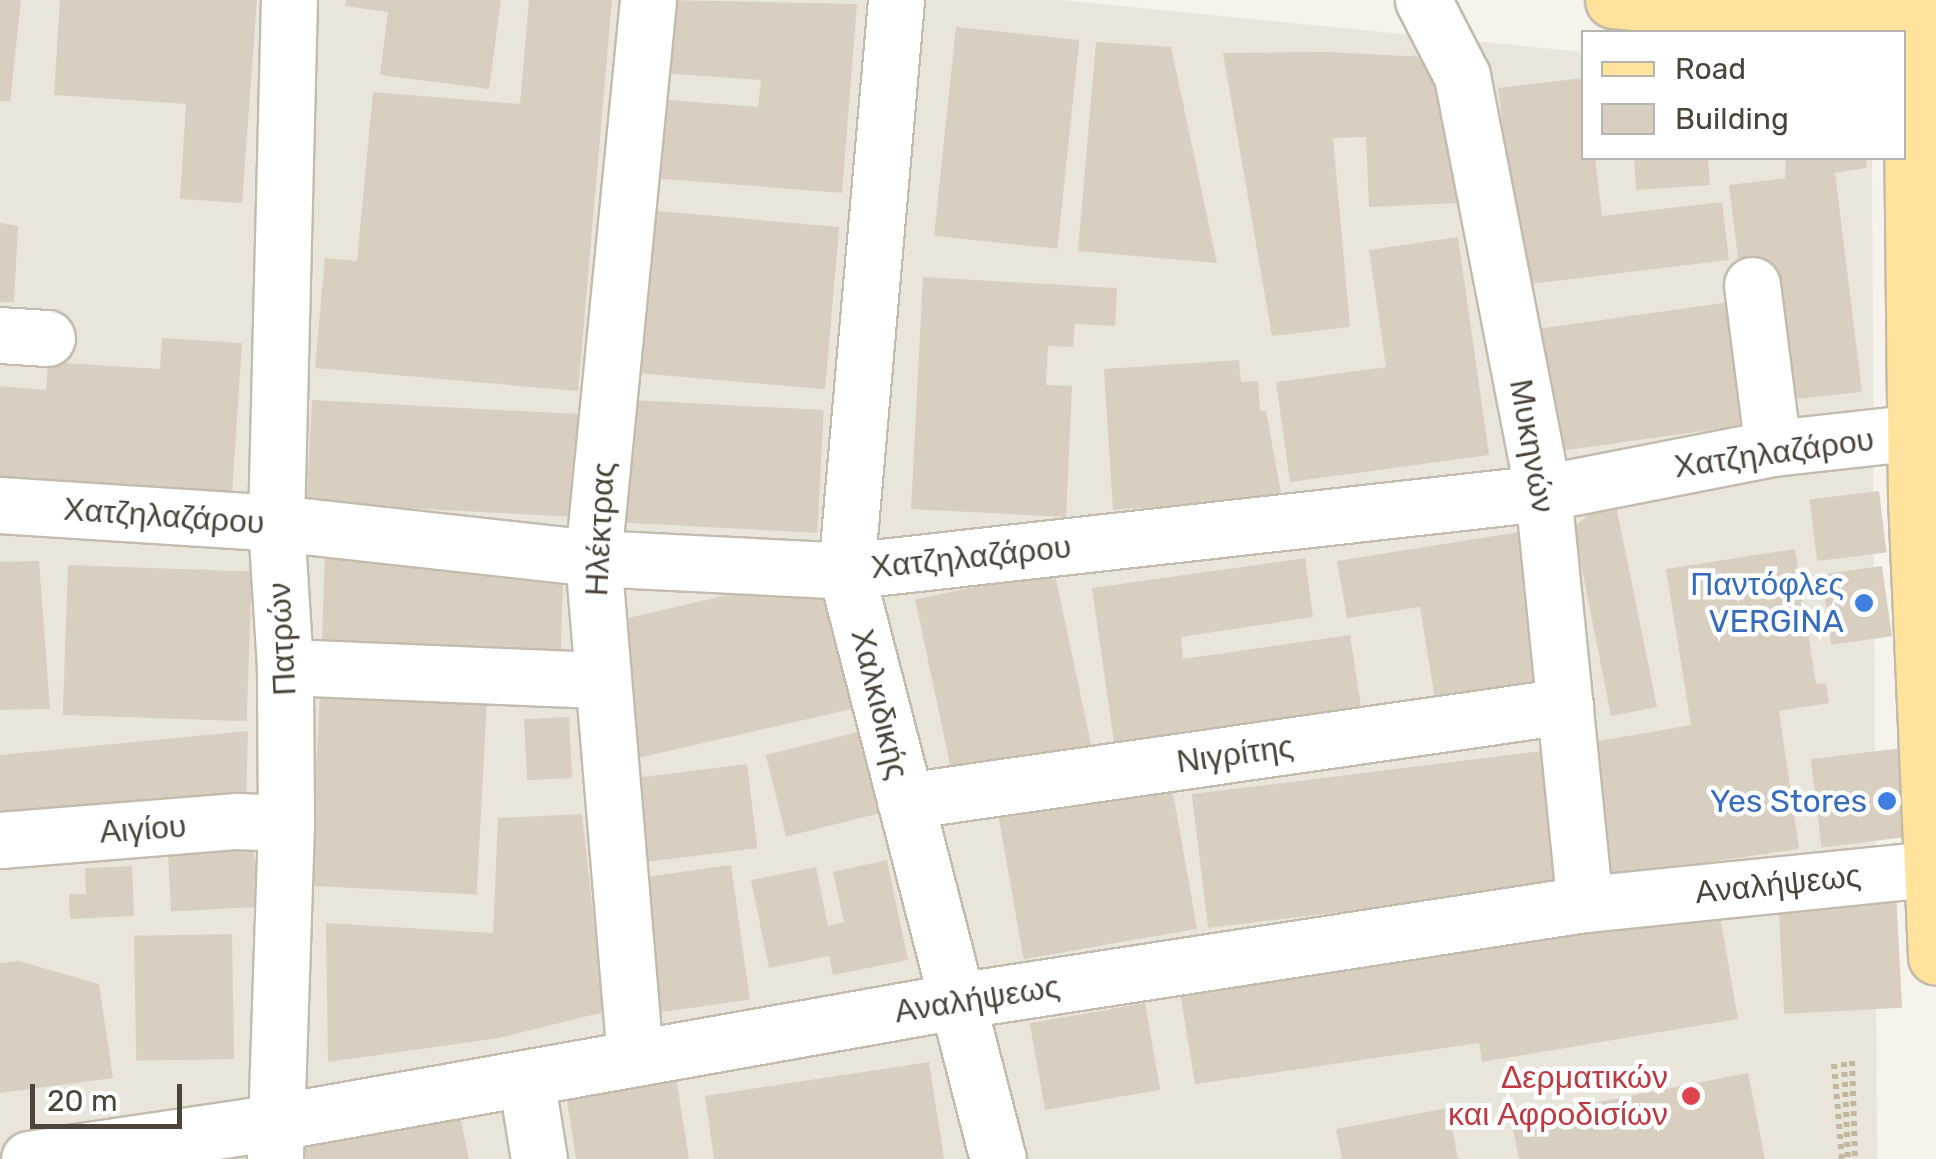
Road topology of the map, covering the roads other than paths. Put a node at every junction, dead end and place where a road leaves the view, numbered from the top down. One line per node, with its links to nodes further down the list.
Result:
1 (289, 0): 13 (street, Πατρών)
2 (648, 0): 14 (street, Ηλέκτρας)
3 (896, 0): 15 (street, Χαλκιδικής)
4 (1424, 0): 10 (street, Μυκηνών)
5 (1613, 0): 6 (main road)
6 (1926, 19): 8 (main road)
7 (1752, 284): 9 (street)
8 (1926, 432): 9 (street, Χατζηλαζάρου); 12 (main road)
9 (1772, 448): 10 (street, Χατζηλαζάρου)
10 (1542, 493): 15 (street, Χατζηλαζάρου); 18 (street, Μυκηνών)
11 (0, 505): 13 (street, Χατζηλαζάρου)
12 (1926, 506): 22 (main road)
13 (276, 523): 14 (street, Χατζηλαζάρου); 16 (street, Πατρών)
14 (593, 558): 15 (street, Χατζηλαζάρου); 17 (street, Ηλέκτρας)
15 (846, 570): 19 (street, Χαλκιδικής)
16 (285, 667): 17 (street); 20 (street, Πατρών)
17 (600, 680): 26 (street, Ηλέκτρας)
18 (1565, 706): 19 (street, Νιγρίτης); 23 (street, Μυκηνών)
19 (905, 801): 25 (street, Χαλκιδικής)
20 (286, 823): 21 (street, Αιγίου); 28 (street, Πατρών)
21 (0, 840)
22 (1930, 869): 23 (street, Αναλήψεως); 24 (main road)
23 (1585, 904): 25 (street, Αναλήψεως)
24 (1936, 956)
25 (956, 1001): 26 (street, Αναλήψεως); 31 (street, Χαλκιδικής)
26 (635, 1058): 27 (street, Αναλήψεως)
27 (526, 1078): 28 (street, Αναλήψεως); 30 (street)
28 (276, 1141): 29 (street, Αναλήψεως)
29 (28, 1159)
30 (540, 1159)
31 (998, 1159)

